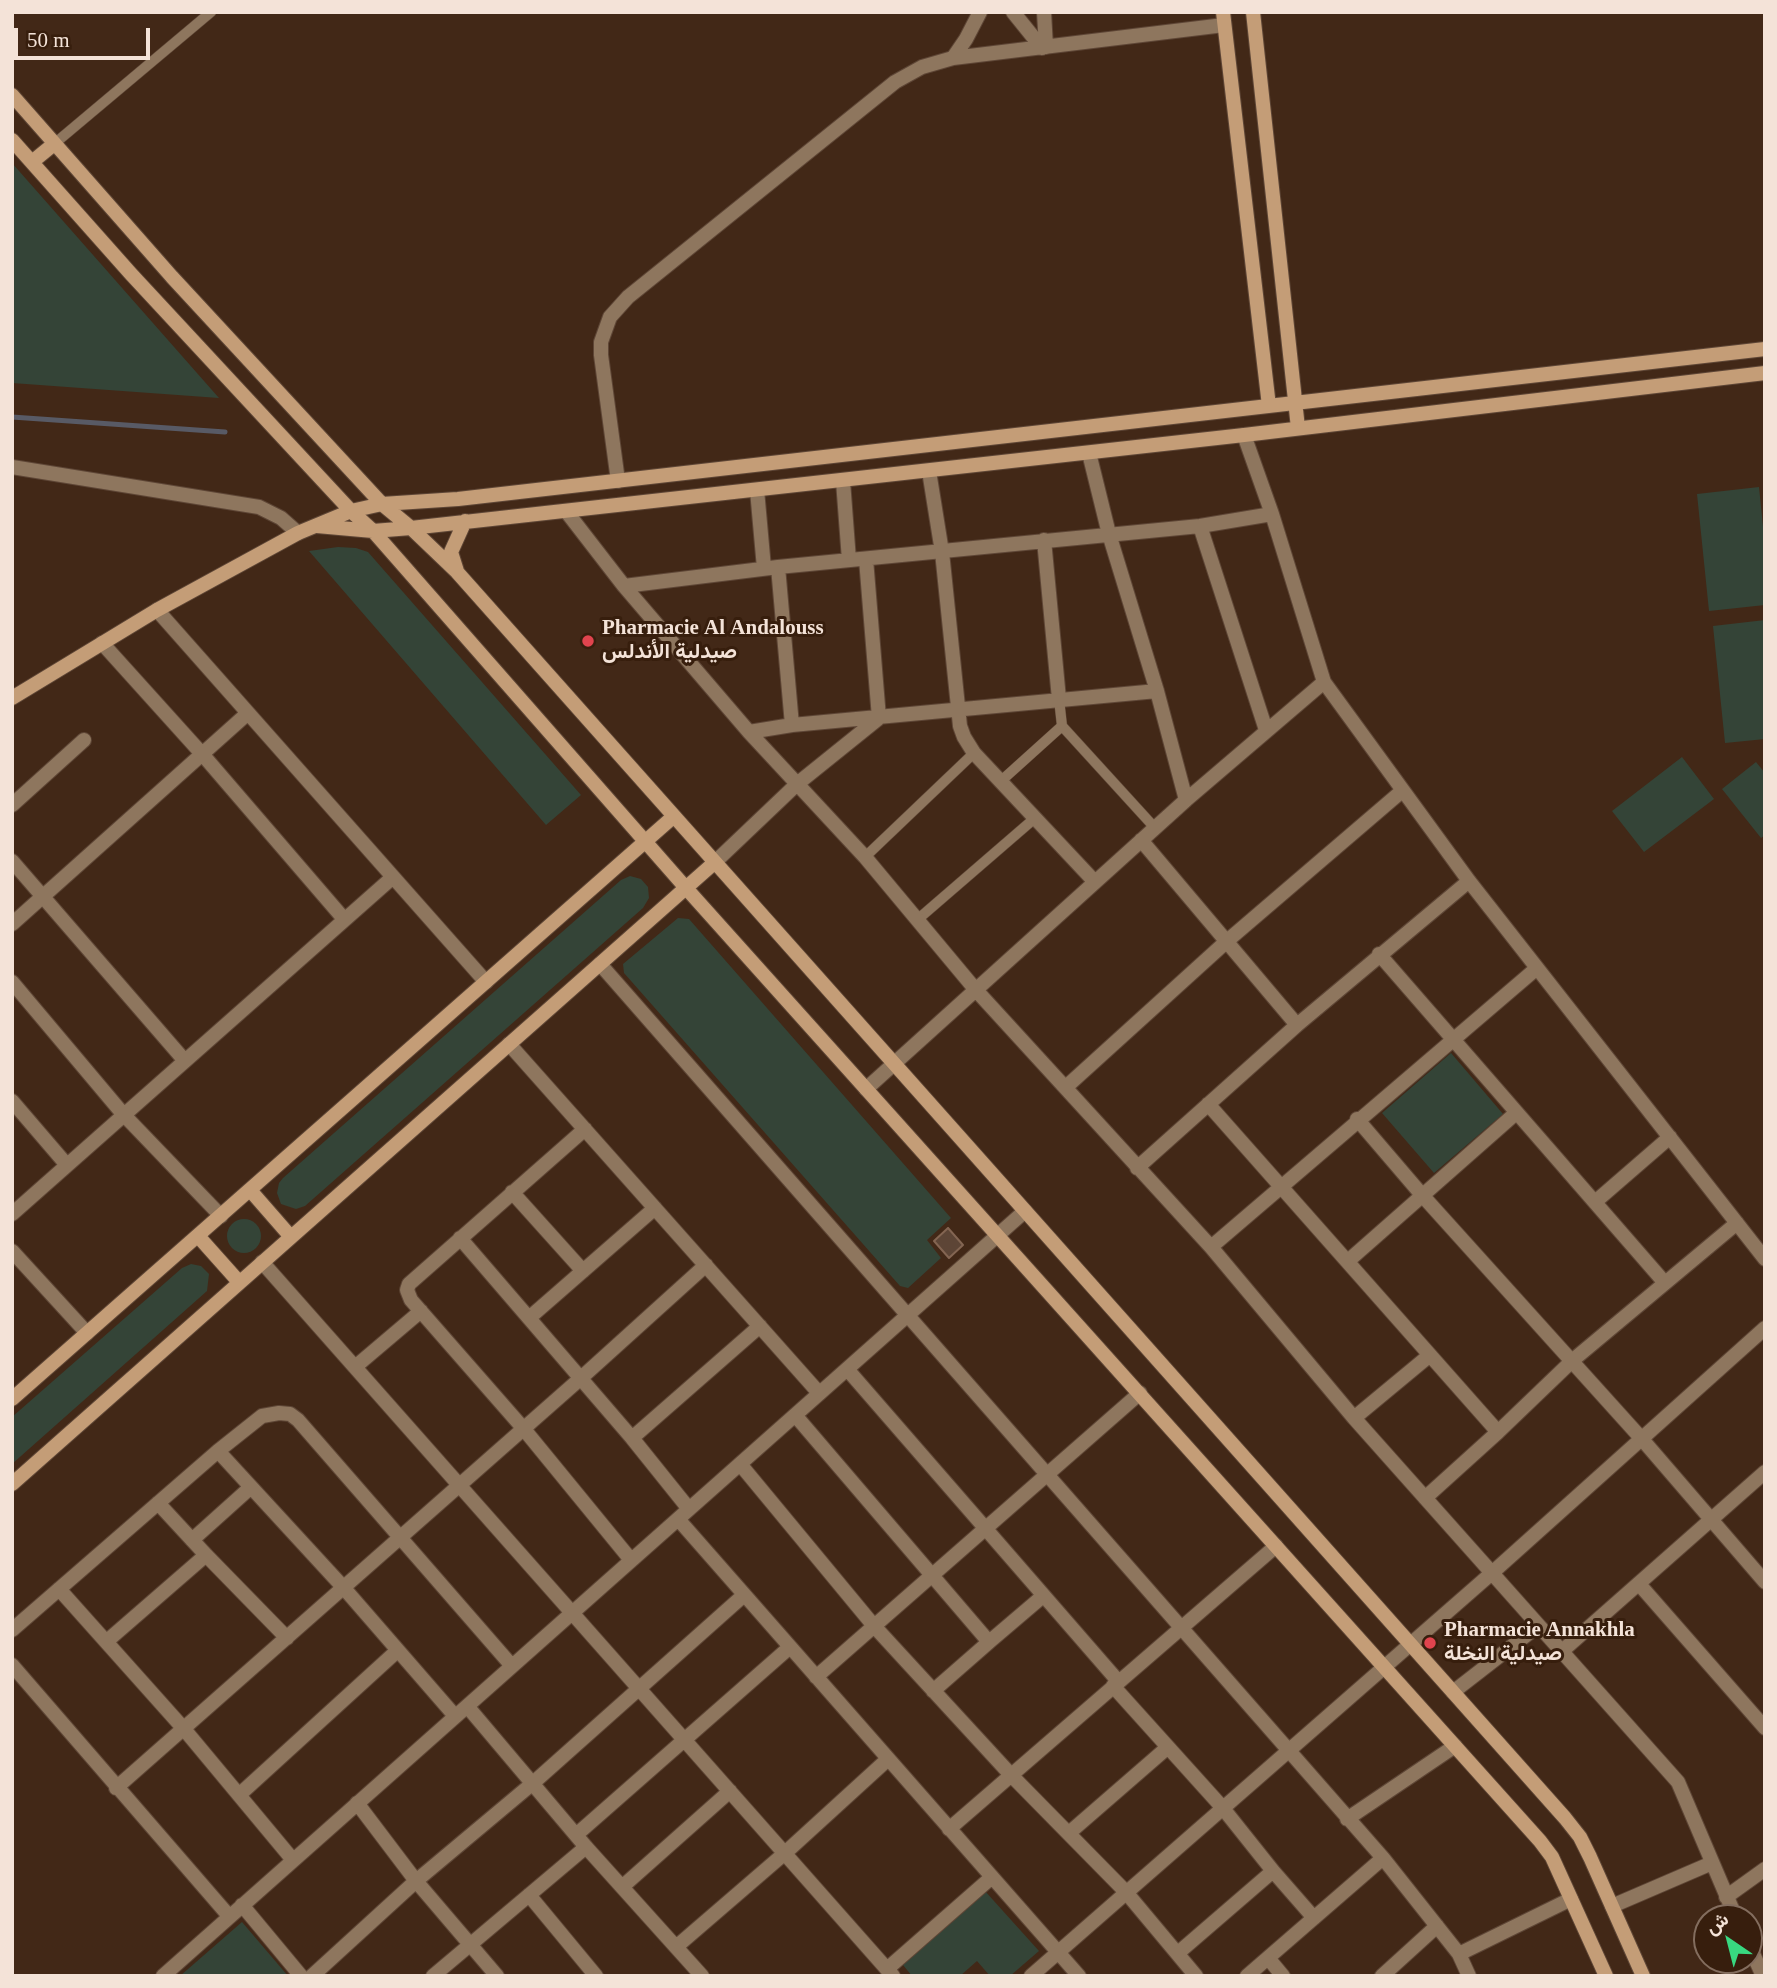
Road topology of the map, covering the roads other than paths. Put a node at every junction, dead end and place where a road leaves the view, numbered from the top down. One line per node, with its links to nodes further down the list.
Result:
1 (211, 12): 11 (lane)
2 (980, 12): 8 (street)
3 (1013, 12): 7 (street)
4 (1044, 12): 7 (street)
5 (1253, 12): 15 (main road)
6 (1223, 19): 7 (street); 16 (main road)
7 (1044, 48): 8 (street)
8 (953, 58): 22 (street)
9 (12, 95): 11 (main road)
10 (12, 140): 12 (main road)
11 (54, 144): 12 (main road); 25 (main road)
12 (32, 162): 26 (main road)
13 (1765, 349): 15 (main road)
14 (1765, 373): 17 (main road)
15 (1294, 403): 16 (main road); 17 (main road)
16 (1269, 406): 22 (main road)
17 (1298, 428): 18 (main road)
18 (1244, 435): 19 (main road); 28 (street)
19 (1089, 453): 21 (main road); 35 (street)
20 (12, 467): 34 (street)
21 (929, 471): 23 (main road); 37 (street)
22 (618, 481): 25 (main road)
23 (843, 481): 24 (main road); 39 (street)
24 (757, 490): 27 (main road); 40 (street)
25 (382, 504): 26 (main road); 32 (main road)
26 (351, 511): 30 (main road); 33 (main road)
27 (566, 511): 29 (main road); 42 (street)
28 (1272, 514): 31 (street); 45 (street)
29 (465, 521): 32 (main road); 41 (main road)
30 (316, 526): 33 (main road); 34 (main road)
31 (1200, 526): 35 (street); 54 (street)
32 (411, 527): 33 (main road); 41 (main road)
33 (373, 531): 67 (main road)
34 (298, 533): 43 (main road)
35 (1109, 534): 36 (street); 46 (street)
36 (1044, 540): 37 (street); 48 (street)
37 (942, 552): 38 (street); 49 (street)
38 (866, 559): 39 (street); 51 (street)
39 (849, 560): 40 (street)
40 (771, 568): 42 (street); 52 (street)
41 (457, 572): 64 (main road)
42 (624, 586): 55 (street)
43 (157, 610): 44 (main road); 50 (street)
44 (102, 643): 47 (main road); 58 (street)
45 (1324, 682): 54 (street); 61 (street)
46 (1157, 691): 48 (street); 62 (street)
47 (12, 698)
48 (1059, 699): 49 (street); 53 (lane)
49 (958, 709): 51 (street); 57 (street)
50 (248, 713): 58 (street); 72 (street)
51 (878, 718): 52 (street); 60 (street)
52 (792, 725): 55 (street)
53 (1062, 726): 59 (lane); 66 (lane)
54 (1266, 730): 62 (street)
55 (749, 732): 60 (street)
56 (84, 740): 63 (street)
57 (974, 753): 59 (street); 69 (lane)
58 (203, 755): 76 (street); 77 (street)
59 (1001, 781): 65 (street)
60 (797, 785): 69 (street); 71 (street)
61 (1402, 791): 73 (street); 80 (street)
62 (1186, 800): 66 (street)
63 (12, 806)
64 (673, 817): 67 (main road); 71 (main road)
65 (1035, 818): 74 (street); 78 (lane)
66 (1155, 828): 68 (street)
67 (646, 841): 75 (main road); 85 (main road)
68 (1141, 841): 74 (street); 80 (street)
69 (864, 857): 78 (street)
70 (12, 861): 76 (street)
71 (714, 863): 75 (main road); 91 (main road)
72 (393, 877): 77 (street); 85 (street)
73 (1469, 881): 81 (street); 83 (street)
74 (1095, 882): 86 (street)
75 (686, 888): 82 (main road); 93 (main road)
76 (43, 896): 79 (street); 90 (street)
77 (344, 919): 90 (street)
78 (917, 920): 86 (street)
79 (12, 924)
80 (1227, 941): 87 (street); 92 (street)
81 (1379, 954): 87 (street); 88 (street)
82 (600, 964): 89 (main road); 127 (street)
83 (1537, 968): 88 (street); 100 (street)
84 (12, 982): 97 (street)
85 (486, 982): 104 (main road)
86 (975, 989): 91 (street); 92 (street)
87 (1297, 1025): 95 (street)
88 (1452, 1040): 96 (street); 98 (street)
89 (509, 1044): 99 (street); 115 (main road)
90 (185, 1061): 97 (street)
91 (892, 1064): 93 (street); 109 (main road)
92 (1066, 1087): 102 (street)
93 (866, 1089): 113 (main road)
94 (12, 1101): 101 (street)
95 (1208, 1104): 102 (street); 103 (street)
96 (1516, 1113): 106 (street); 107 (street)
97 (123, 1114): 101 (street); 111 (street)
98 (1357, 1119): 103 (street); 106 (street)
99 (585, 1129): 105 (street); 108 (street)
100 (1670, 1137): 107 (street); 112 (street)
101 (66, 1164): 110 (street)
102 (1138, 1168): 117 (street)
103 (1280, 1185): 117 (street); 120 (street)
104 (250, 1190): 111 (main road); 115 (main road)
105 (512, 1192): 116 (street); 123 (street)
106 (1422, 1195): 120 (street); 133 (street)
107 (1595, 1202): 125 (street)
108 (655, 1208): 122 (street); 123 (street)
109 (1025, 1211): 113 (street); 180 (main road)
110 (12, 1213)
111 (221, 1216): 114 (main road)
112 (1737, 1223): 119 (street); 125 (street)
113 (998, 1235): 127 (street); 137 (main road)
114 (198, 1236): 124 (main road); 131 (main road)
115 (291, 1237): 121 (main road)
116 (460, 1238): 126 (street); 128 (street)
117 (1210, 1247): 141 (street)
118 (12, 1251): 131 (street)
119 (1765, 1259)
120 (1348, 1261): 132 (street)
121 (262, 1262): 124 (main road); 134 (street)
122 (706, 1265): 129 (street); 136 (street)
123 (583, 1271): 128 (street)
124 (239, 1282): 150 (main road)
125 (1665, 1283): 133 (street)
126 (421, 1311): 134 (street); 142 (street)
127 (908, 1315): 135 (street); 149 (street)
128 (529, 1318): 136 (street)
129 (760, 1326): 138 (street); 144 (street)
130 (1765, 1328): 145 (street)
131 (87, 1333): 139 (main road)
132 (1430, 1355): 141 (street); 143 (street)
133 (1573, 1360): 143 (street); 145 (street)
134 (355, 1367): 151 (street)
135 (847, 1369): 138 (street); 158 (street)
136 (581, 1378): 142 (street); 144 (street)
137 (1140, 1393): 149 (street); 161 (main road)
138 (819, 1394): 140 (street)
139 (12, 1399)
140 (795, 1415): 147 (street); 165 (street)
141 (1354, 1418): 153 (street)
142 (523, 1428): 151 (street); 163 (street)
143 (1498, 1432): 153 (street)
144 (632, 1438): 155 (street)
145 (1641, 1438): 157 (street); 164 (street)
146 (218, 1451): 152 (street); 154 (street); 159 (street)
147 (740, 1464): 155 (street); 173 (street)
148 (1765, 1472): 157 (street)
149 (1048, 1474): 158 (street); 175 (street)
150 (12, 1484)
151 (459, 1484): 159 (street); 172 (street)
152 (251, 1487): 160 (street); 168 (street)
153 (1425, 1498): 164 (street)
154 (158, 1503): 160 (street); 169 (street)
155 (689, 1509): 156 (street)
156 (678, 1519): 163 (street); 170 (street)
157 (1710, 1521): 166 (street); 167 (street)
158 (986, 1528): 165 (street); 171 (street)
159 (400, 1538): 168 (street); 185 (street)
160 (192, 1540): 162 (street)
161 (1276, 1546): 175 (street); 186 (main road)
162 (206, 1555): 177 (street); 178 (street)
163 (631, 1560): 172 (street)
164 (1493, 1572): 174 (street); 180 (street)
165 (931, 1576): 173 (street); 179 (street)
166 (1765, 1582)
167 (1639, 1584): 183 (street); 194 (street)
168 (343, 1587): 177 (street); 182 (street)
169 (59, 1589): 176 (street); 178 (street)
170 (744, 1595): 181 (street); 189 (street)
171 (1043, 1596): 179 (street); 188 (street)
172 (572, 1613): 185 (street); 189 (street)
173 (874, 1626): 187 (street); 190 (street)
174 (1538, 1626): 183 (street); 191 (street)
175 (1182, 1627): 188 (street); 199 (street)
176 (12, 1630)
177 (287, 1638): 195 (street)
178 (107, 1641): 195 (street)
179 (989, 1642): 190 (street)
180 (1409, 1643): 186 (street); 191 (main road)
181 (790, 1647): 187 (street); 196 (street)
182 (397, 1651): 193 (street); 205 (street)
183 (1561, 1652): 216 (street)
184 (12, 1665): 203 (street)
185 (512, 1666): 192 (street)
186 (1384, 1666): 197 (main road); 199 (street)
187 (816, 1677): 200 (street)
188 (1116, 1684): 198 (street); 201 (street)
189 (639, 1688): 196 (street); 202 (street)
190 (933, 1691): 201 (street)
191 (1453, 1692): 228 (main road)
192 (467, 1706): 193 (street); 202 (street)
193 (455, 1716): 206 (street)
194 (1765, 1728)
195 (184, 1729): 203 (street); 205 (street)
196 (685, 1740): 204 (street); 211 (street)
197 (1455, 1746): 208 (street); 225 (main road)
198 (1168, 1747): 207 (street); 210 (street)
199 (1287, 1751): 207 (street); 208 (street)
200 (888, 1759): 209 (street); 213 (street)
201 (1012, 1775): 209 (street); 210 (street)
202 (533, 1783): 211 (street); 220 (street)
203 (116, 1788): 229 (street)
204 (730, 1791): 213 (street); 221 (street)
205 (239, 1796): 215 (street)
206 (357, 1803): 215 (street); 220 (street)
207 (1222, 1807): 218 (street); 222 (street)
208 (1348, 1819): 214 (street)
209 (949, 1829): 219 (street)
210 (1069, 1833): 222 (street)
211 (576, 1835): 212 (street)
212 (586, 1847): 221 (street); 223 (street)
213 (785, 1853): 233 (street); 238 (street)
214 (1383, 1858): 230 (street); 231 (street)
215 (293, 1860): 227 (street)
216 (1712, 1863): 224 (street); 228 (street)
217 (1765, 1869): 224 (street)
218 (1273, 1871): 230 (street); 235 (street)
219 (992, 1877): 234 (street); 238 (street)
220 (416, 1881): 232 (street); 241 (street)
221 (622, 1887): 233 (street)
222 (1125, 1891): 234 (street); 235 (street)
223 (529, 1895): 232 (street); 244 (street)
224 (1726, 1897): 226 (street)
225 (1572, 1899): 236 (street); 253 (main road)
226 (1729, 1904)
227 (242, 1905): 229 (street); 240 (street)
228 (1612, 1906): 254 (main road)
229 (229, 1916): 239 (street)
230 (1314, 1918): 237 (street)
231 (1437, 1926): 236 (street); 251 (street)
232 (469, 1945): 242 (street); 243 (street)
233 (676, 1947): 245 (street)
234 (1057, 1952): 246 (street); 247 (street)
235 (1178, 1953): 248 (street)
236 (1459, 1954): 252 (street)
237 (1268, 1958): 249 (street); 250 (street)
238 (890, 1972)
239 (163, 1976)
240 (301, 1976)
241 (312, 1976)
242 (433, 1976)
243 (497, 1976)
244 (596, 1976)
245 (702, 1976)
246 (1031, 1976)
247 (1079, 1976)
248 (1196, 1976)
249 (1247, 1976)
250 (1283, 1976)
251 (1382, 1976)
252 (1469, 1976)
253 (1606, 1976)
254 (1643, 1976)

